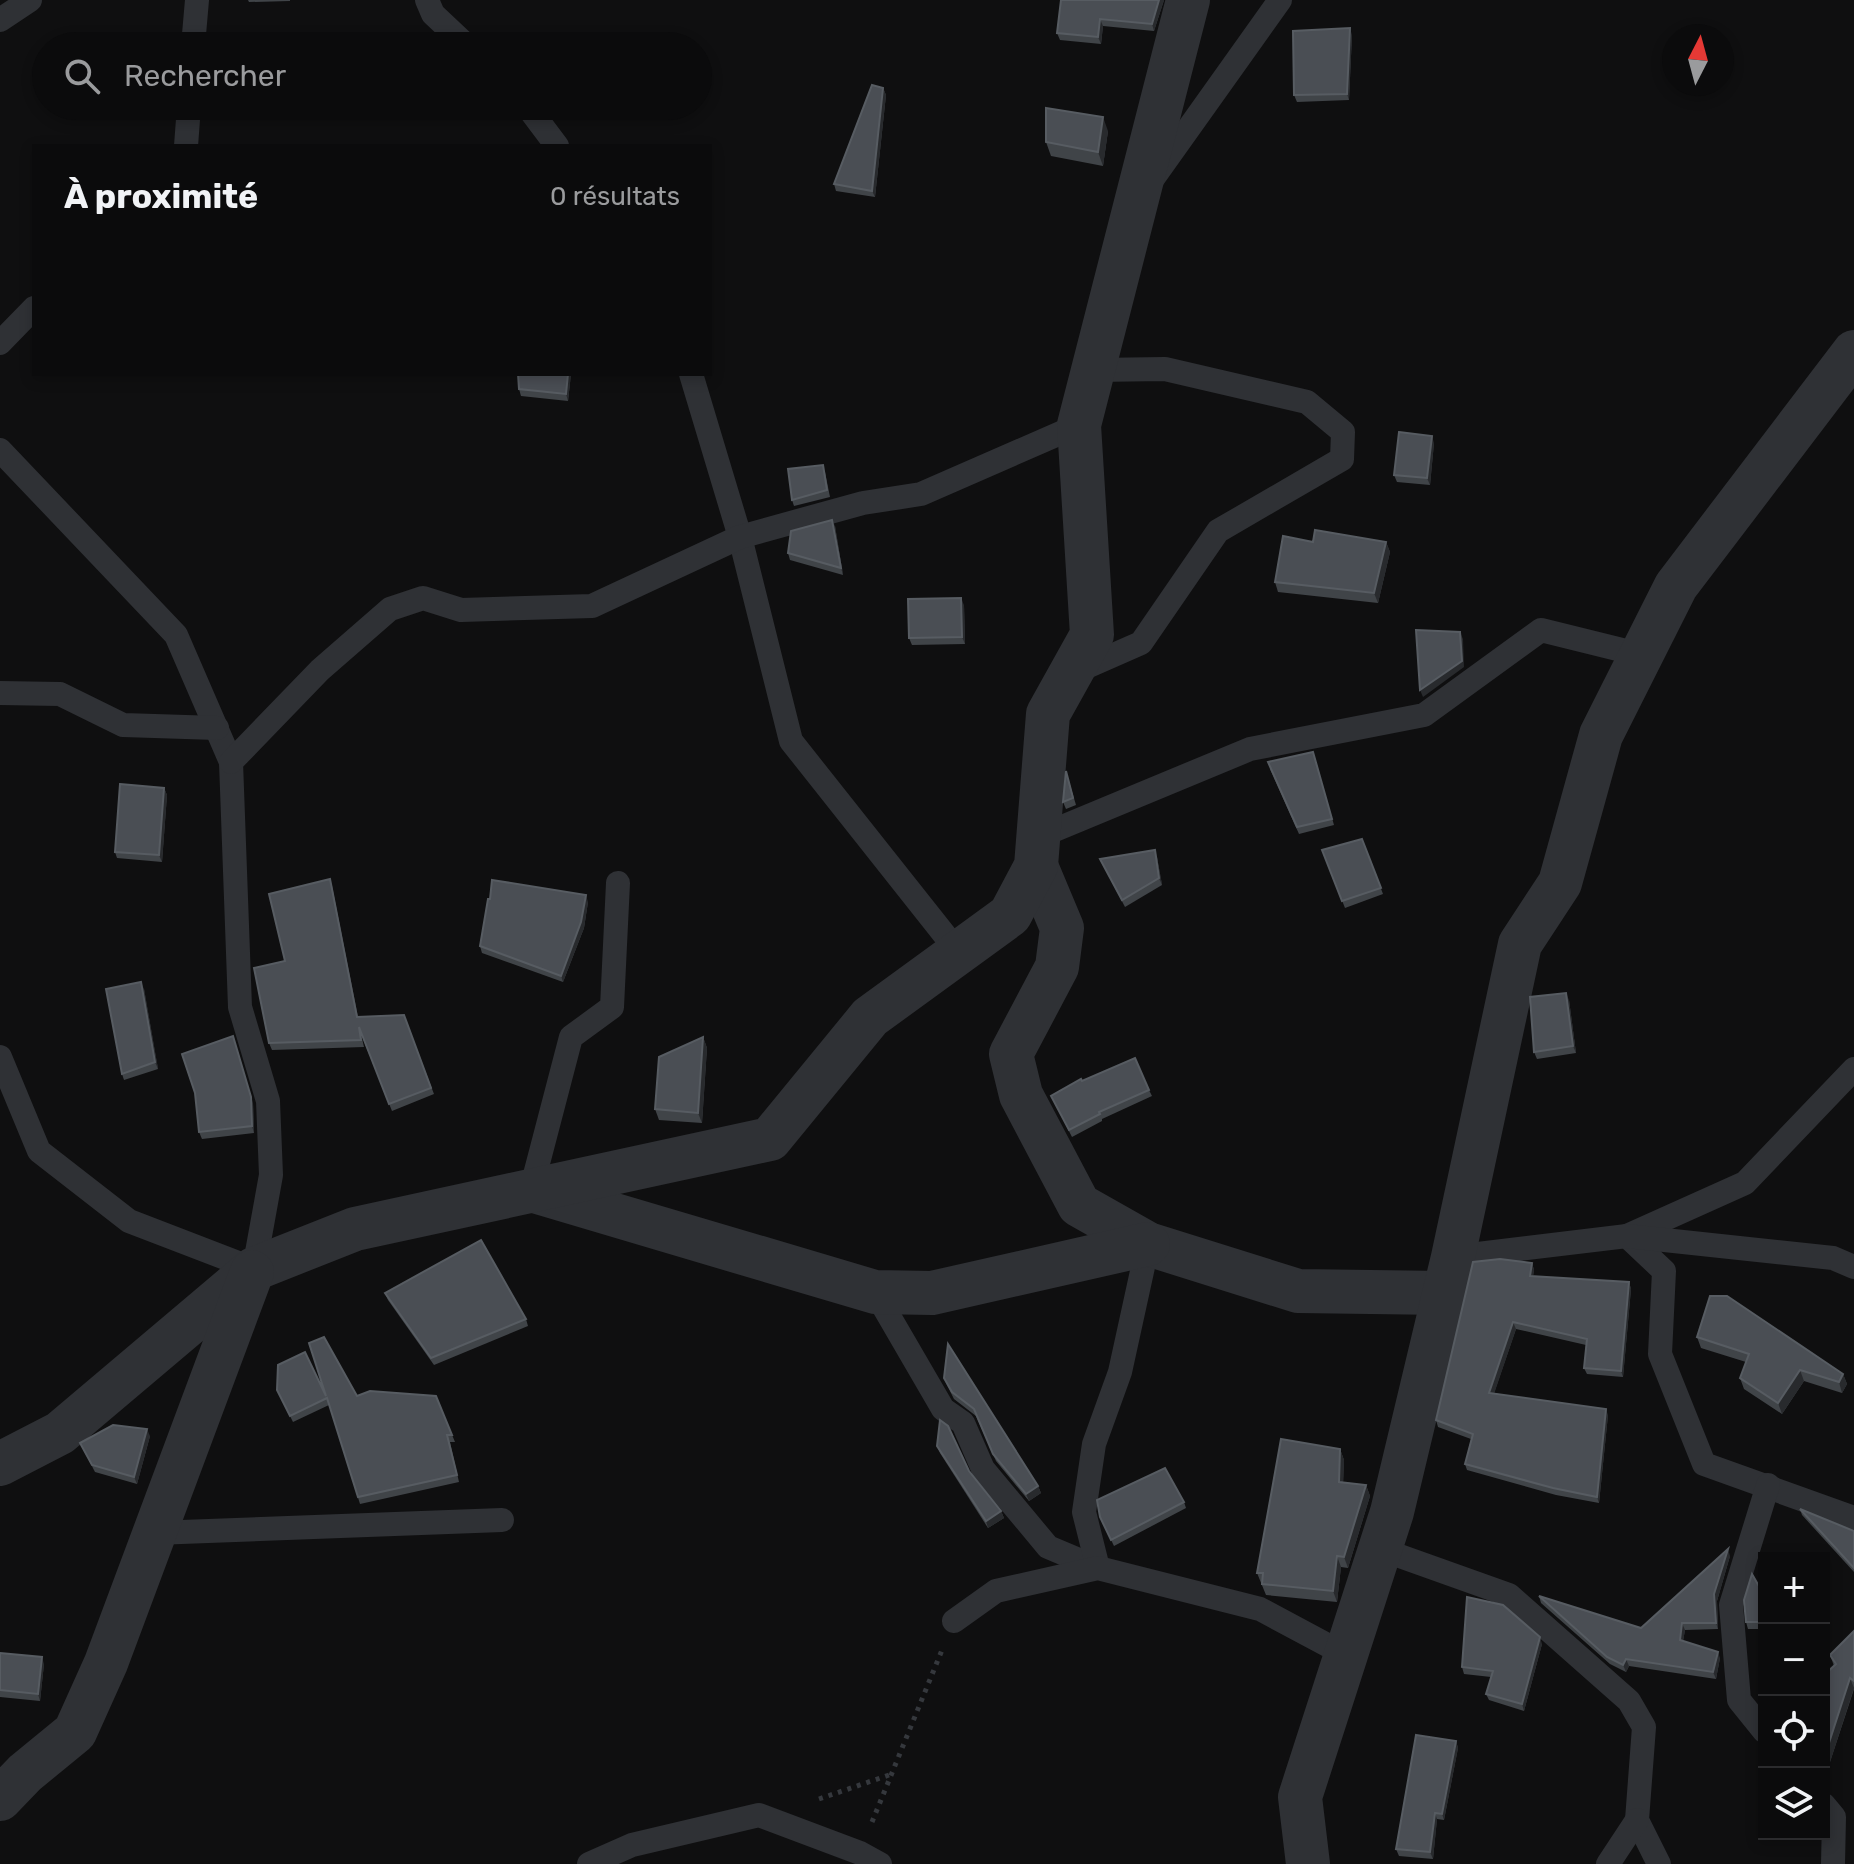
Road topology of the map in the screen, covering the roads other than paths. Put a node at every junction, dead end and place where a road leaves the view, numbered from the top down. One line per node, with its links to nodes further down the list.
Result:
1 (30, 0): 6 (lane)
2 (197, 0): 7 (lane)
3 (427, 0): 8 (lane)
4 (1188, 0): 13 (street)
5 (1280, 0): 13 (lane)
6 (0, 20)
7 (194, 32)
8 (452, 32)
9 (188, 120): 11 (lane)
10 (538, 120): 12 (lane)
11 (186, 144)
12 (556, 144)
13 (1138, 199): 17 (street)
14 (32, 310): 15 (lane)
15 (0, 343)
16 (1854, 352): 22 (street)
17 (1094, 370): 19 (street); 23 (lane)
18 (692, 376): 21 (lane)
19 (1079, 425): 21 (lane); 23 (street)
20 (0, 450): 25 (lane)
21 (740, 537): 26 (lane); 29 (lane)
22 (1642, 655): 27 (lane); 37 (street)
23 (1069, 675): 27 (street)
24 (0, 693): 25 (lane)
25 (217, 728): 26 (lane)
26 (231, 762): 36 (lane)
27 (1037, 851): 29 (street); 34 (street)
28 (618, 883): 32 (lane)
29 (959, 953): 32 (street)
30 (0, 1057): 36 (lane)
31 (1854, 1069): 33 (lane)
32 (531, 1190): 36 (street); 38 (street)
33 (1627, 1236): 35 (lane); 37 (lane); 40 (lane)
34 (1148, 1244): 37 (street); 38 (street); 45 (lane)
35 (1854, 1267)
36 (254, 1269): 39 (street); 43 (street)
37 (1448, 1275): 44 (street)
38 (875, 1292): 45 (lane)
39 (0, 1464)
40 (1768, 1485): 41 (lane); 48 (lane)
41 (1854, 1518)
42 (502, 1520): 43 (lane)
43 (154, 1533): 49 (street)
44 (1380, 1549): 47 (street); 51 (lane)
45 (1098, 1568): 46 (lane); 47 (lane)
46 (954, 1621)
47 (1346, 1655): 54 (street)
48 (1758, 1724)
49 (0, 1799)
50 (1830, 1812): 57 (lane)
51 (1637, 1820): 55 (lane); 56 (lane)
52 (870, 1859): 53 (lane)
53 (589, 1864)
54 (1308, 1864)
55 (1608, 1864)
56 (1659, 1864)
57 (1833, 1864)

